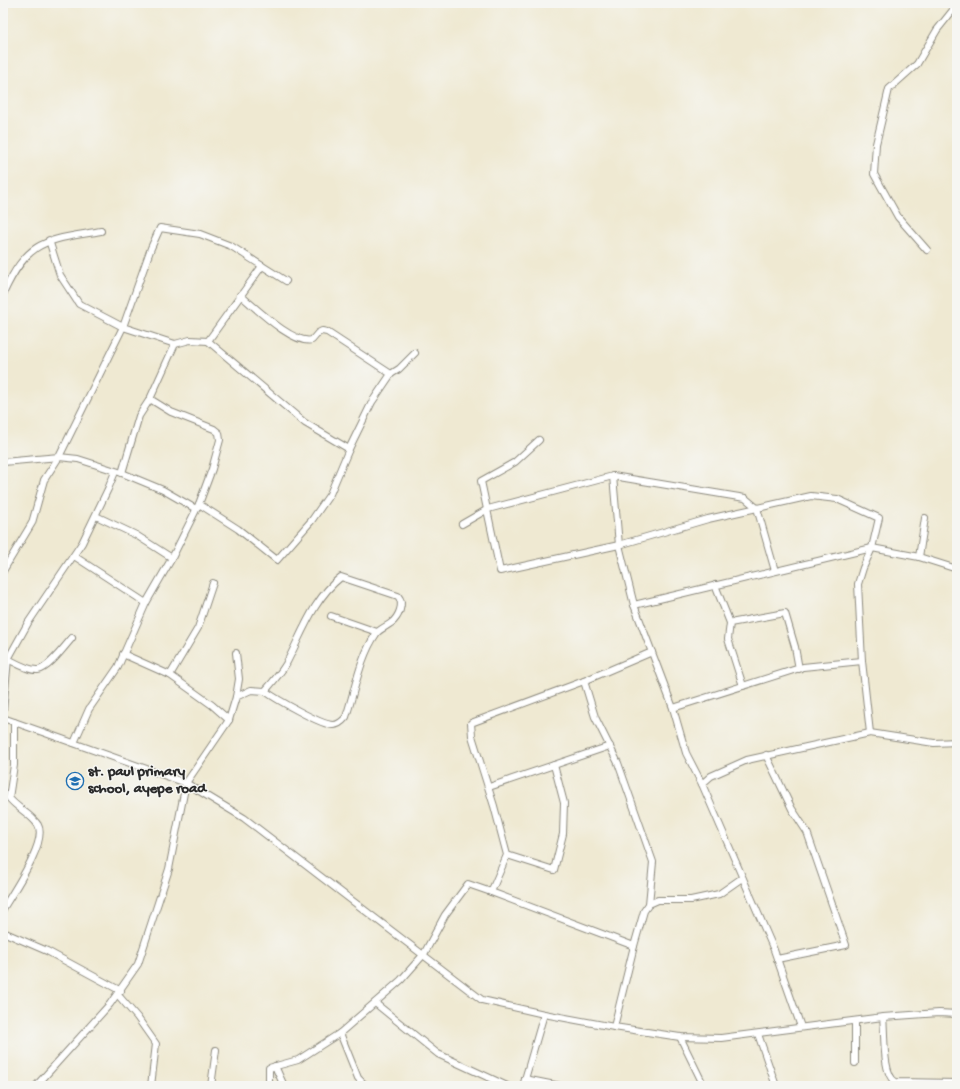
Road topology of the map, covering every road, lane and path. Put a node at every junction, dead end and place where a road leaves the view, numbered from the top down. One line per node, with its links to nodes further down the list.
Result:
1 (957, 5): 4 (street)
2 (101, 231): 3 (street)
3 (49, 240): 7 (street); 9 (street)
4 (927, 250)
5 (262, 266): 6 (street); 8 (street); 9 (street)
6 (286, 281)
7 (3, 294)
8 (240, 295): 10 (street); 13 (street)
9 (123, 327): 11 (street); 17 (street)
10 (208, 341): 11 (street); 16 (street)
11 (175, 344): 14 (street)
12 (415, 353): 13 (street)
13 (391, 374): 16 (street)
14 (150, 399): 20 (street); 22 (street)
15 (539, 440): 24 (street)
16 (349, 449): 22 (street)
17 (59, 457): 18 (street); 19 (street); 34 (street)
18 (3, 462)
19 (114, 472): 20 (street); 25 (street)
20 (122, 473): 22 (street)
21 (613, 476): 23 (street); 24 (street); 28 (street)
22 (197, 506): 32 (street)
23 (757, 508): 28 (street); 29 (street); 35 (street)
24 (488, 509): 27 (street); 28 (street)
25 (96, 516): 30 (street); 32 (street)
26 (925, 518): 31 (street)
27 (462, 524)
28 (619, 544): 39 (street)
29 (872, 548): 31 (street); 35 (street); 48 (street)
30 (74, 556): 38 (street); 47 (street)
31 (919, 557): 33 (street)
32 (172, 558): 38 (street)
33 (957, 569)
34 (3, 571)
35 (775, 571): 37 (street)
36 (213, 583): 50 (street)
37 (715, 585): 39 (street); 41 (street)
38 (146, 602): 46 (street)
39 (634, 605): 44 (street)
40 (331, 616): 42 (street)
41 (730, 623): 49 (street); 52 (street)
42 (377, 632): 53 (street); 53 (street)
43 (72, 638): 47 (street)
44 (652, 652): 51 (street); 55 (street)
45 (236, 653): 54 (street)
46 (123, 654): 50 (street); 62 (street)
47 (8, 660): 56 (street)
48 (862, 661): 49 (street); 60 (street)
49 (798, 669): 52 (street)
50 (170, 675): 58 (street)
51 (584, 681): 63 (street); 68 (street)
52 (743, 686): 55 (street)
53 (265, 691): 54 (street)
54 (236, 697): 58 (street)
55 (673, 708): 67 (street)
56 (3, 711)
57 (3, 718): 59 (street)
58 (229, 720): 66 (street)
59 (14, 722): 62 (street); 73 (street)
60 (870, 733): 61 (street); 64 (street)
61 (957, 742)
62 (74, 743): 66 (street)
63 (610, 746): 65 (street); 72 (street)
64 (766, 756): 67 (street); 77 (street)
65 (554, 765): 68 (street); 69 (street)
66 (186, 783): 76 (street); 78 (street)
67 (702, 784): 70 (street)
68 (489, 787): 69 (street)
69 (506, 856): 71 (street)
70 (742, 878): 72 (street); 77 (street)
71 (491, 892): 75 (street); 76 (street)
72 (649, 904): 75 (street)
73 (3, 909)
74 (3, 932): 78 (street)
75 (634, 946): 85 (street)
76 (424, 954): 79 (street); 80 (street)
77 (777, 959): 84 (street)
78 (119, 993): 94 (street); 95 (street)
79 (375, 1003): 86 (street); 100 (street)
80 (544, 1014): 85 (street); 92 (street)
81 (957, 1014): 82 (street)
82 (883, 1017): 83 (street); 93 (street)
83 (855, 1020): 84 (street); 90 (street)
84 (801, 1027): 87 (street)
85 (614, 1028): 88 (street)
86 (340, 1033): 91 (street); 99 (street)
87 (758, 1034): 88 (street); 104 (street)
88 (680, 1037): 103 (street)
89 (216, 1050): 96 (street)
90 (855, 1063)
91 (275, 1066): 97 (street); 98 (street)
92 (525, 1079): 101 (street); 102 (street)
93 (957, 1083)
94 (36, 1086)
95 (151, 1086)
96 (211, 1086)
97 (269, 1086)
98 (284, 1086)
99 (366, 1086)
100 (506, 1086)
101 (523, 1086)
102 (560, 1086)
103 (704, 1086)
104 (776, 1086)

